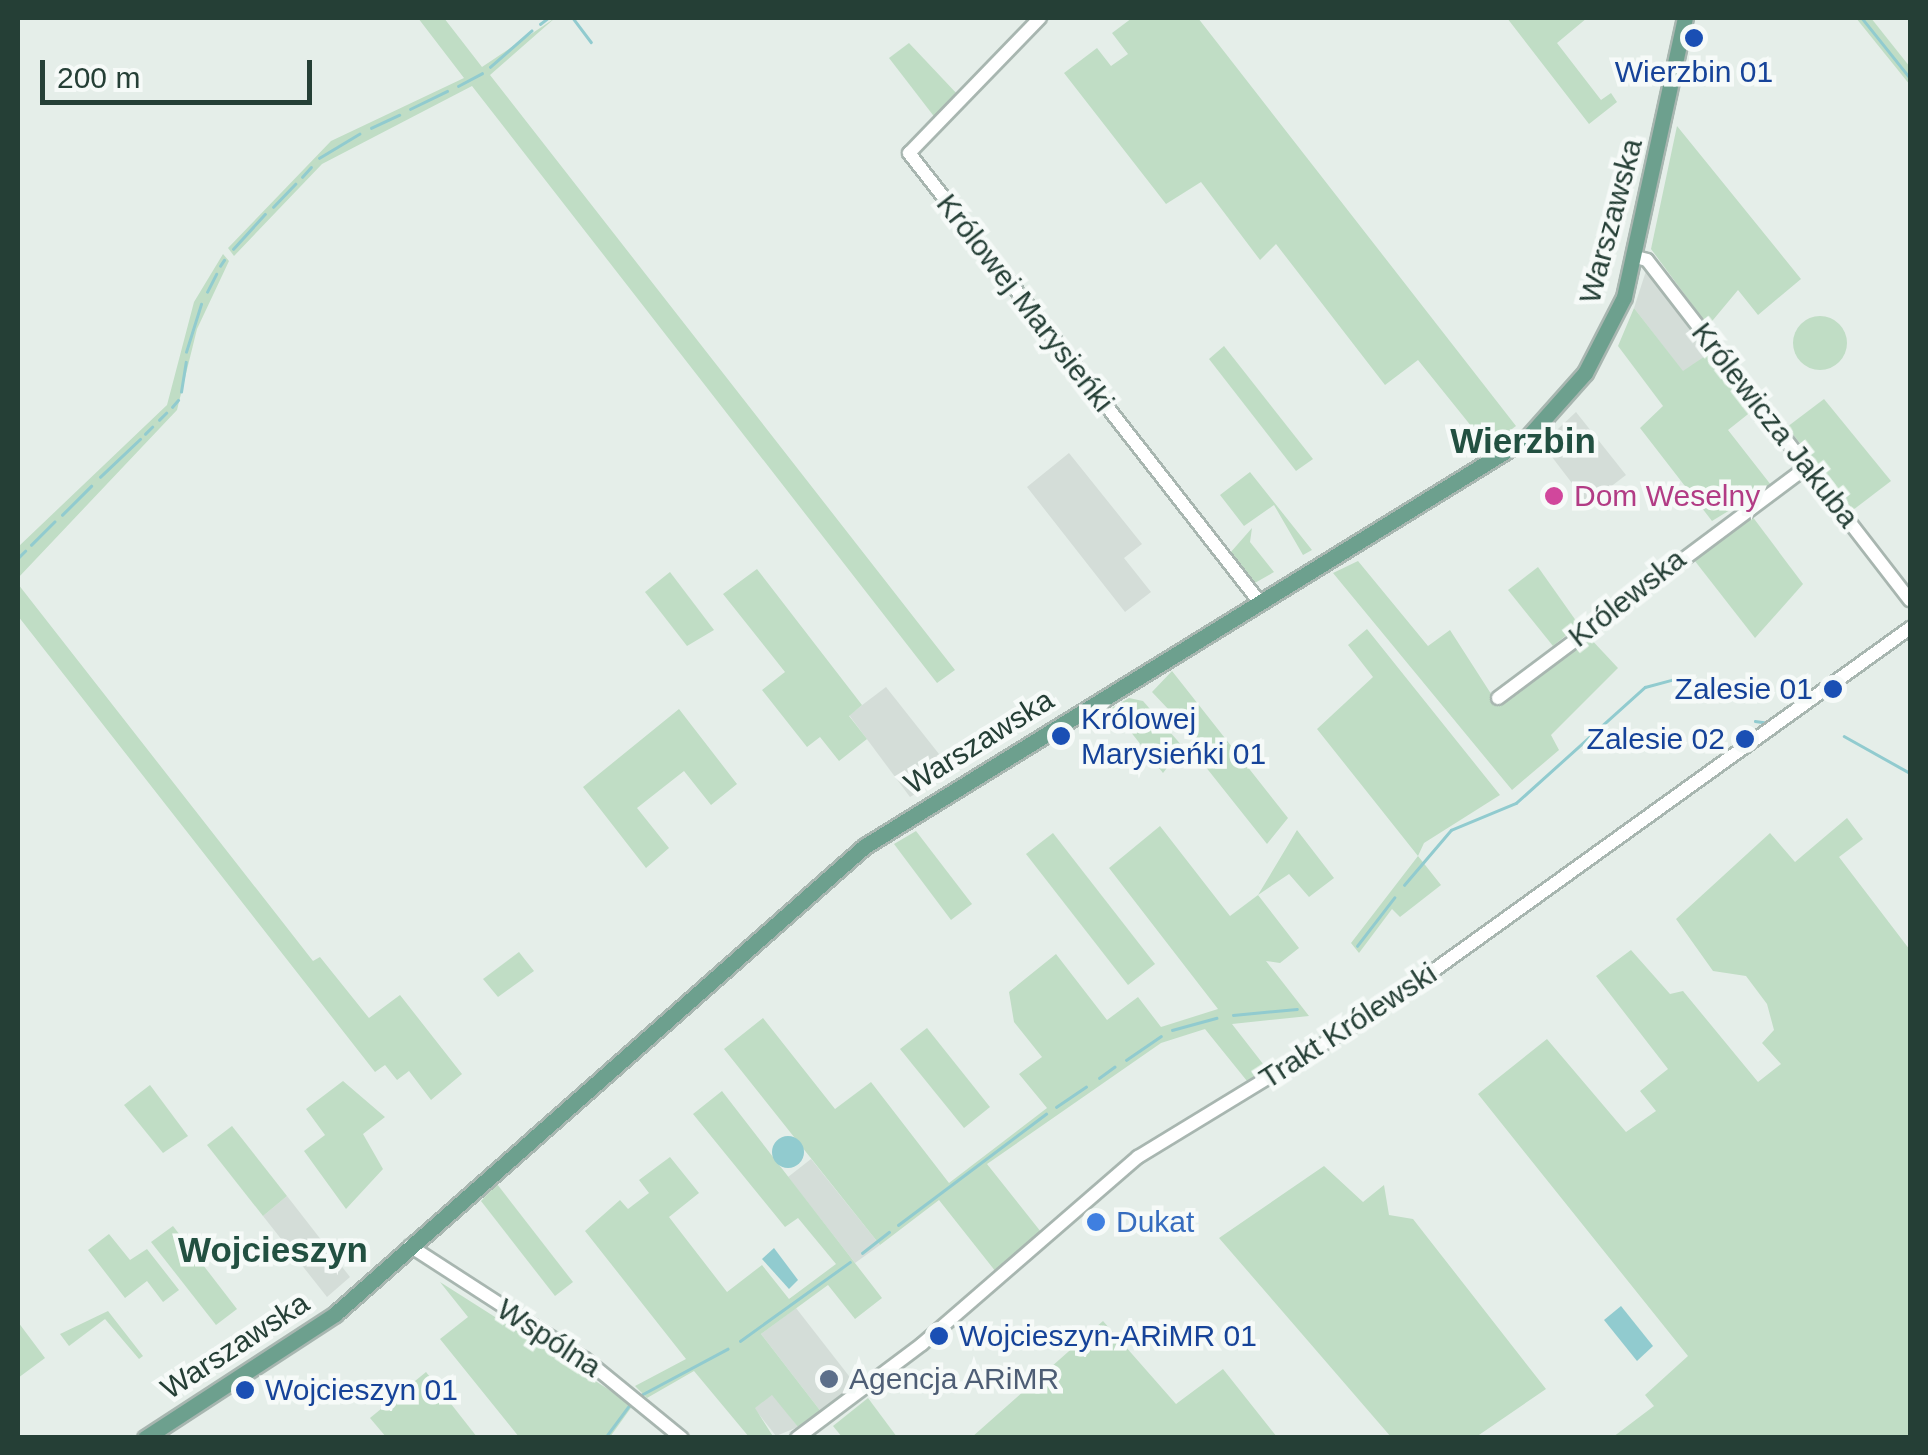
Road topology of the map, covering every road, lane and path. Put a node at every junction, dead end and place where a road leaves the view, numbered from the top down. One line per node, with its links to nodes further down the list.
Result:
1 (1040, 18): 5 (street, Królowej Marysieńki)
2 (1685, 18): 3 (main road, Warszawska)
3 (1636, 258): 4 (street, Królewicza Jakuba); 5 (main road, Warszawska)
4 (1808, 466): 6 (street, Królewicza Jakuba); 8 (street, Królewska)
5 (1258, 600): 9 (main road, Warszawska)
6 (1910, 600)
7 (1910, 628): 12 (street, Trakt Królewski)
8 (1498, 698)
9 (410, 1246): 10 (main road, Warszawska); 11 (street, Wspólna)
10 (145, 1438)
11 (682, 1438)
12 (796, 1438)

